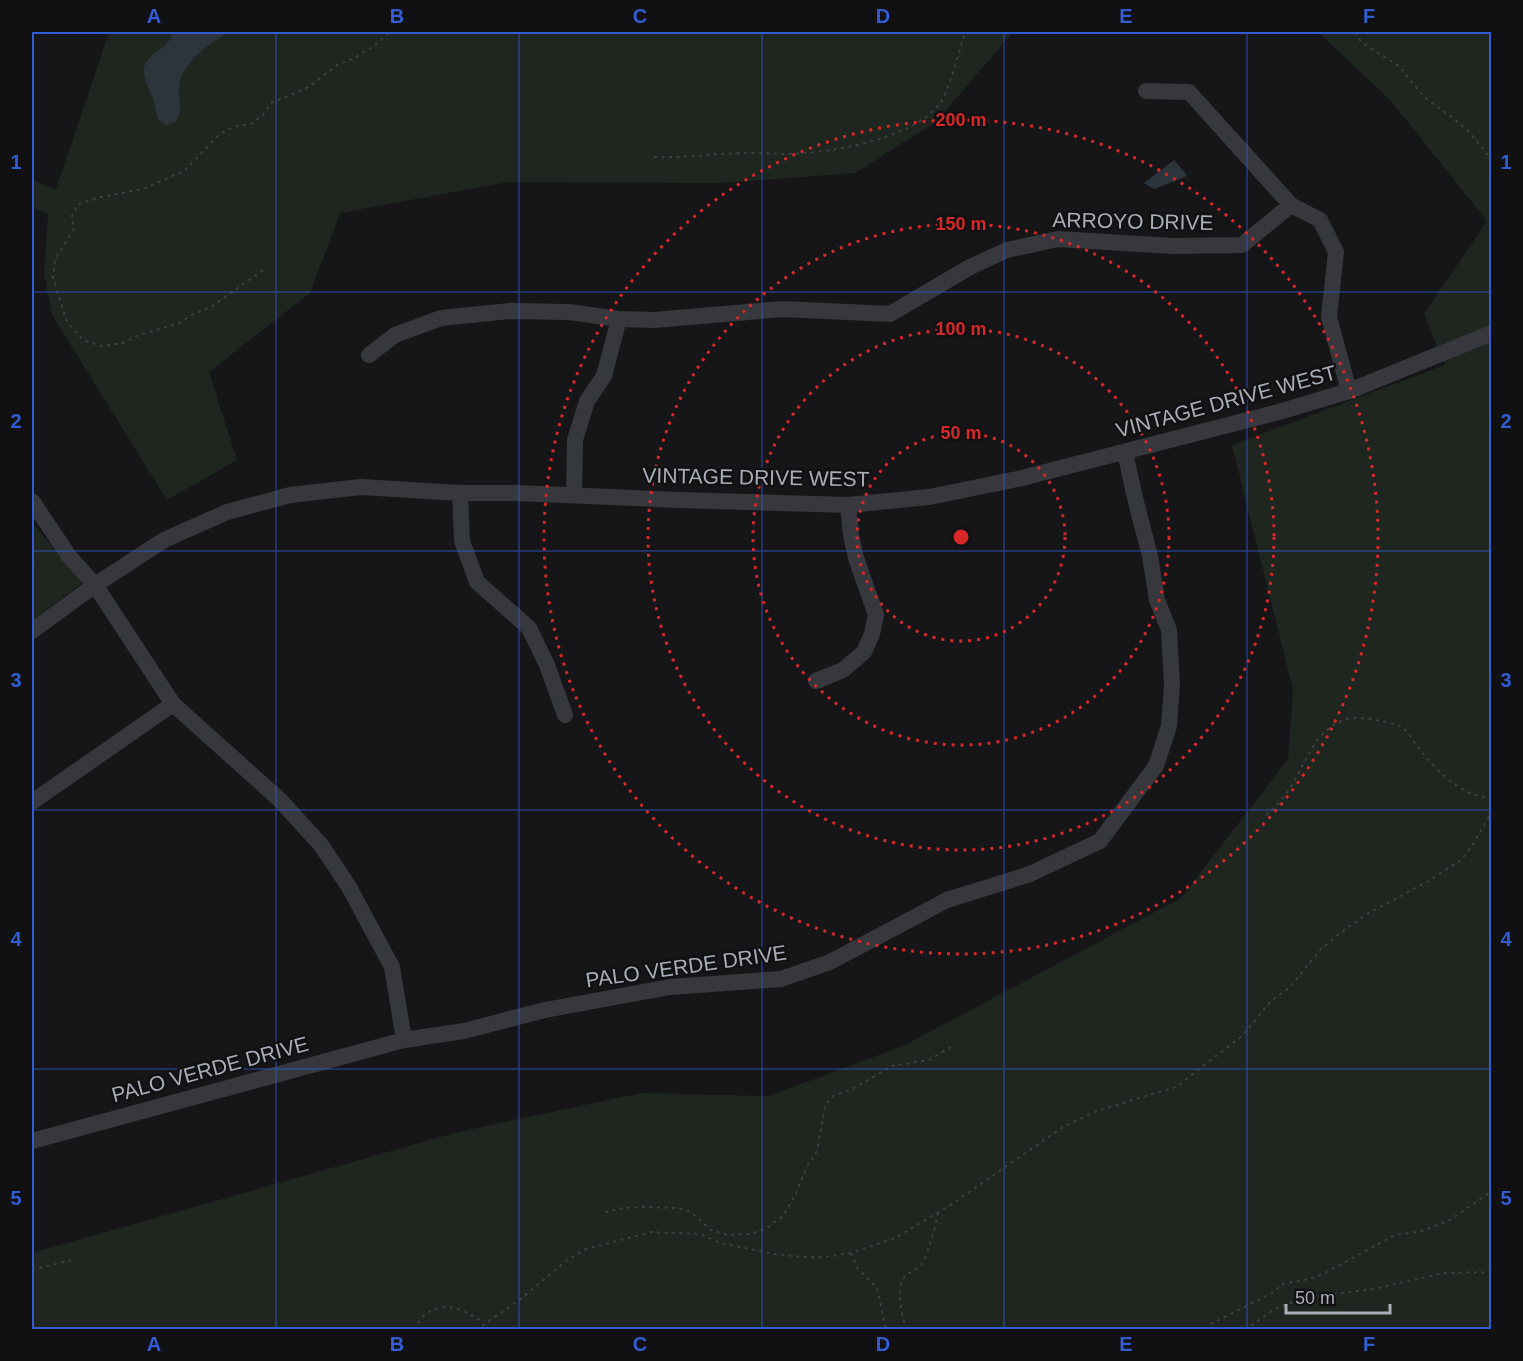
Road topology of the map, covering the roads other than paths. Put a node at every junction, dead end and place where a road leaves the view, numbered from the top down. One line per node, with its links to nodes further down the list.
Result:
1 (1146, 91): 2 (street)
2 (1291, 205): 3 (street, ARROYO DRIVE); 6 (street)
3 (619, 319): 5 (street, ARROYO DRIVE); 9 (street)
4 (1491, 333): 6 (street, VINTAGE DRIVE WEST)
5 (369, 355)
6 (1349, 391): 7 (street, VINTAGE DRIVE WEST)
7 (1125, 452): 11 (street, VINTAGE DRIVE WEST); 18 (street, PALO VERDE DRIVE)
8 (460, 493): 9 (street, VINTAGE DRIVE WEST); 12 (street, VINTAGE DRIVE WEST); 16 (street)
9 (574, 495): 11 (street, VINTAGE DRIVE WEST)
10 (32, 501): 12 (street)
11 (848, 505): 14 (street)
12 (95, 585): 13 (street, VINTAGE DRIVE WEST); 15 (street)
13 (32, 631)
14 (816, 681)
15 (172, 704): 17 (street); 18 (street)
16 (565, 715)
17 (32, 802)
18 (404, 1040): 19 (street, PALO VERDE DRIVE)
19 (32, 1141)

